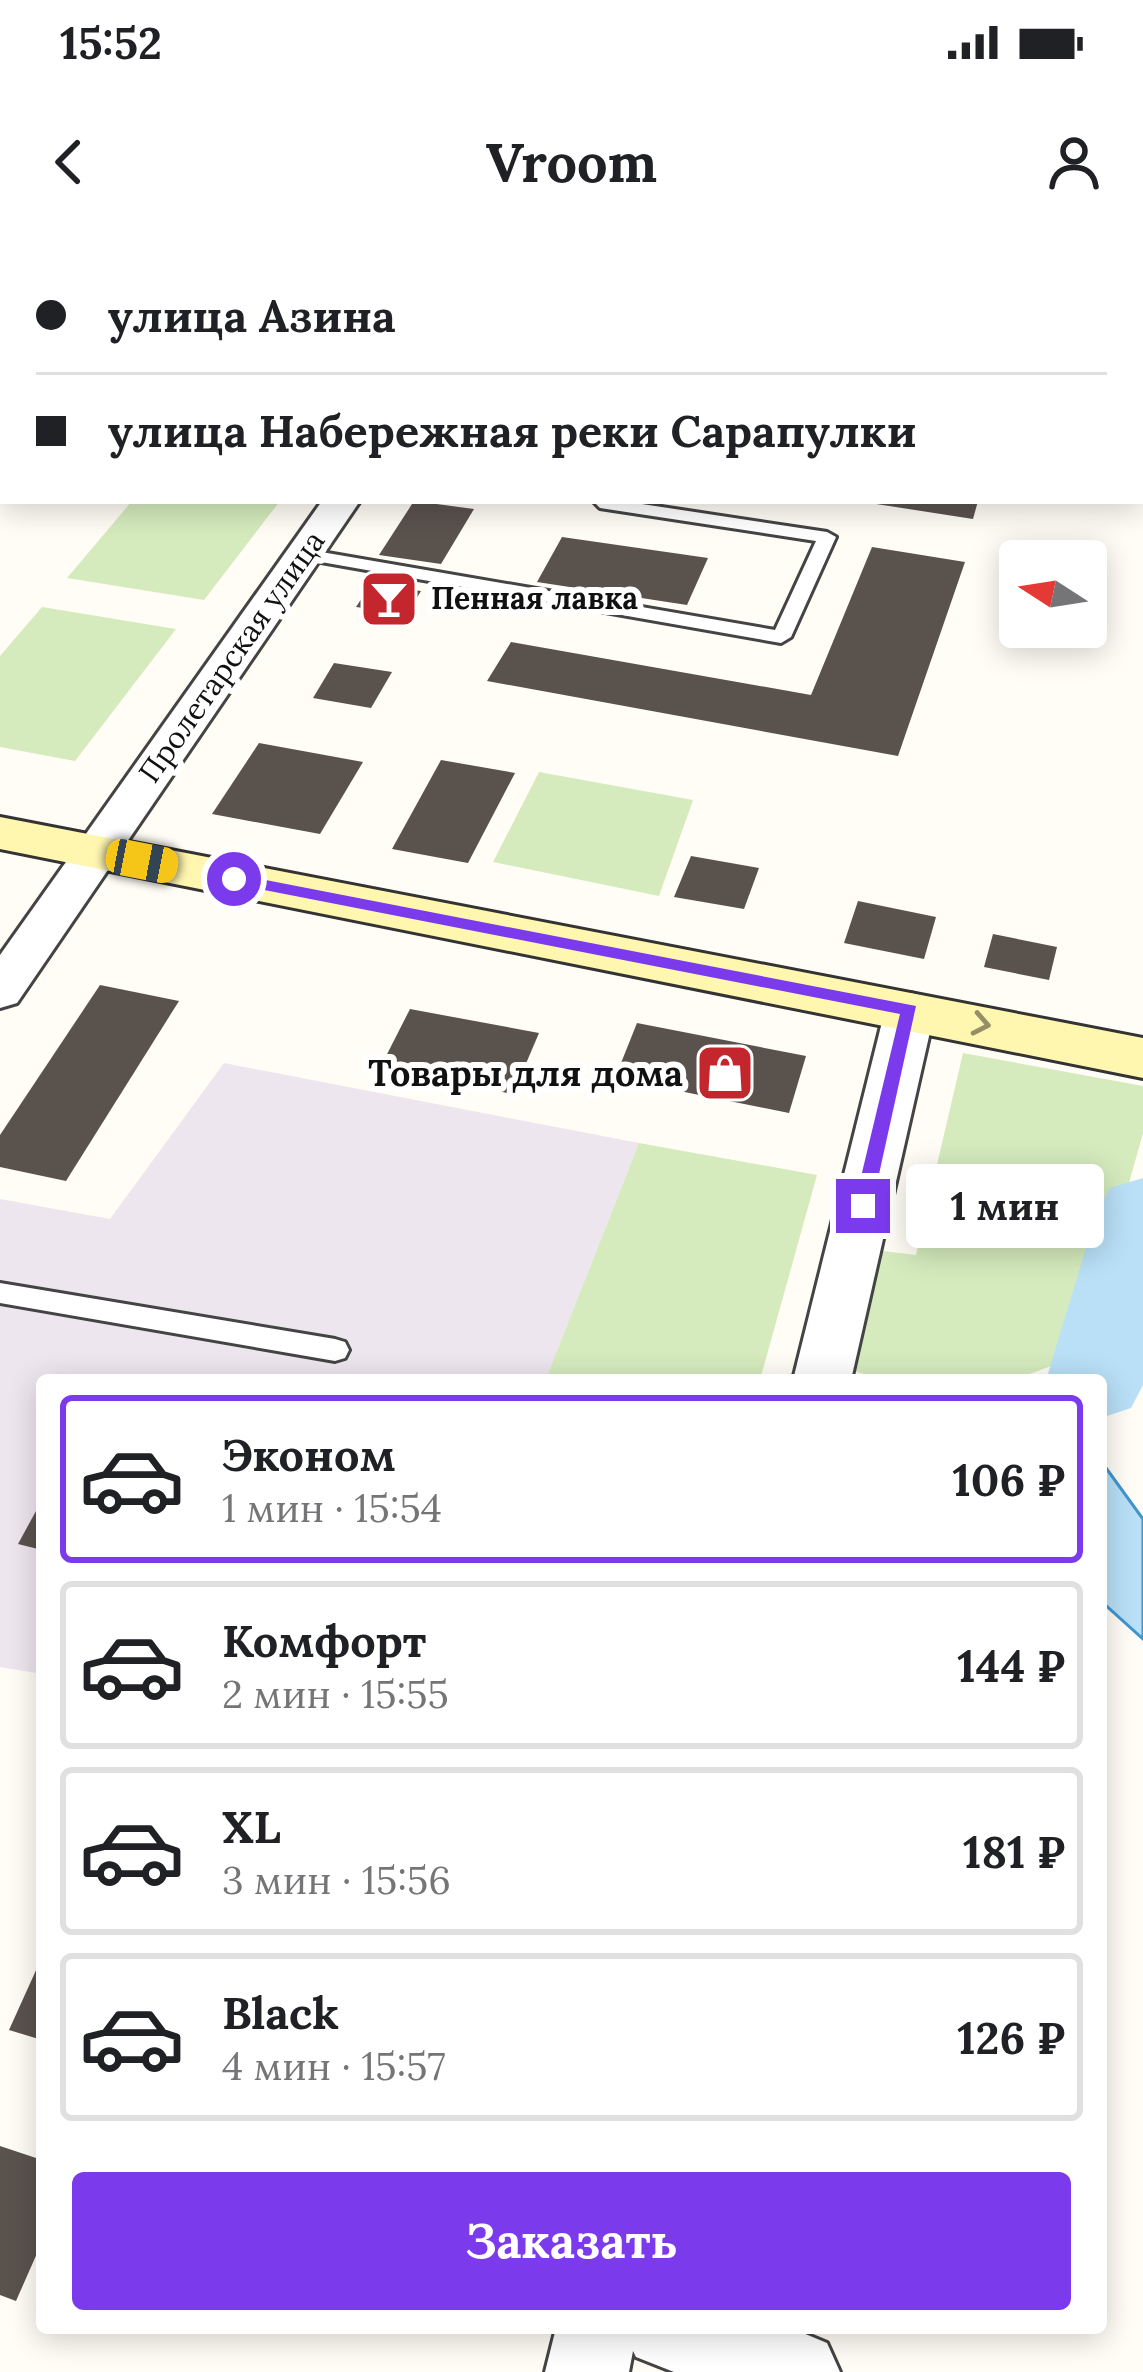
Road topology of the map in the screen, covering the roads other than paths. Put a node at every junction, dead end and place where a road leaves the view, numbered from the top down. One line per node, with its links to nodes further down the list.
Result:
1 (339, 504): 3 (street, Пролетарская улица)
2 (607, 504): 3 (lane)
3 (304, 554): 5 (street, Пролетарская улица)
4 (0, 833): 5 (main road)
5 (97, 852): 6 (street, Пролетарская улица); 7 (main road)
6 (0, 991)
7 (910, 1010): 8 (main road, one-way to 8); 11 (street)
8 (1143, 1058)
9 (0, 1293): 10 (lane)
10 (335, 1350)
11 (823, 1374)
12 (596, 2334): 14 (street)
13 (683, 2334): 15 (street)
14 (587, 2372)
15 (798, 2372)

